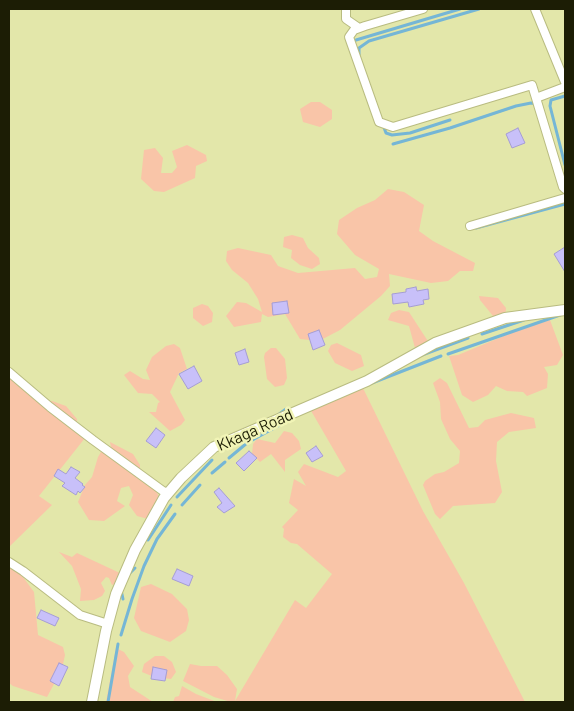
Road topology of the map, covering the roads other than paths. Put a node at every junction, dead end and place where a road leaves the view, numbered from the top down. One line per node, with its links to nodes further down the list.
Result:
1 (346, 9): 6 (street)
2 (392, 9): 5 (street)
3 (423, 9): 5 (street)
4 (535, 9): 7 (street)
5 (404, 14): 6 (street)
6 (359, 28): 9 (street)
7 (565, 82)
8 (565, 87): 9 (street)
9 (536, 98): 10 (street)
10 (565, 189)
11 (565, 198): 12 (street)
12 (470, 226)
13 (565, 310): 15 (street, Kkaga Road)
14 (9, 372): 15 (street)
15 (168, 493): 17 (street, Kkaga Road)
16 (9, 562): 17 (street)
17 (108, 624): 18 (street, Kkaga Road)
18 (92, 702)

